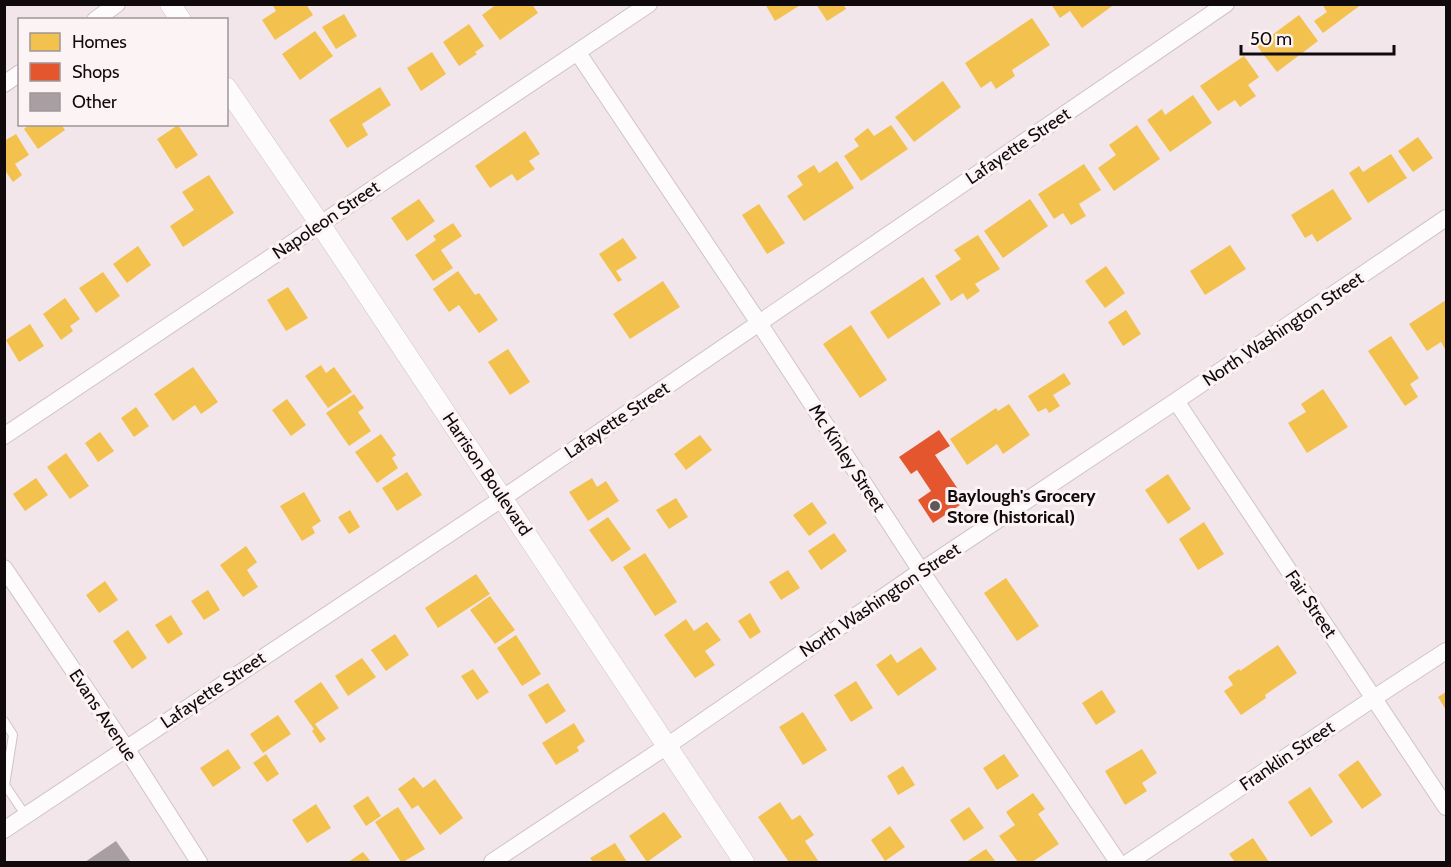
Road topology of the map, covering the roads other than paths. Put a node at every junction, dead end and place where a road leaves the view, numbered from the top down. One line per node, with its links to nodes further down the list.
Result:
1 (117, 4): 5 (street)
2 (170, 4): 6 (street)
3 (649, 4): 7 (street, Napoleon Street)
4 (1226, 4): 13 (street, Lafayette Street)
5 (98, 18)
6 (180, 18)
7 (578, 53): 12 (street, Napoleon Street); 13 (street, Mc Kinley Street)
8 (18, 74): 9 (street)
9 (4, 84)
10 (228, 90): 12 (street, Harrison Boulevard)
11 (1446, 218): 14 (street, North Washington Street)
12 (320, 224): 15 (street, Napoleon Street); 16 (street, Harrison Boulevard)
13 (759, 322): 16 (street, Lafayette Street); 18 (street, Mc Kinley Street)
14 (1176, 401): 18 (street, North Washington Street); 20 (street, Fair Street)
15 (4, 436)
16 (503, 498): 22 (street, Harrison Boulevard); 23 (street, Lafayette Street)
17 (4, 568): 23 (street, Evans Avenue)
18 (921, 571): 22 (street, North Washington Street); 30 (street, Mc Kinley Street)
19 (1446, 651): 20 (street, Franklin Street)
20 (1374, 698): 24 (street, Fair Street); 31 (street, Franklin Street)
21 (4, 721): 25 (lane)
22 (667, 746): 28 (street, North Washington Street); 29 (street, Harrison Boulevard)
23 (126, 748): 25 (street, Lafayette Street); 27 (street, Evans Avenue)
24 (1446, 807)
25 (26, 816): 26 (street, Lafayette Street)
26 (4, 830)
27 (199, 862)
28 (492, 862)
29 (744, 862)
30 (1118, 862)
31 (1129, 862)

